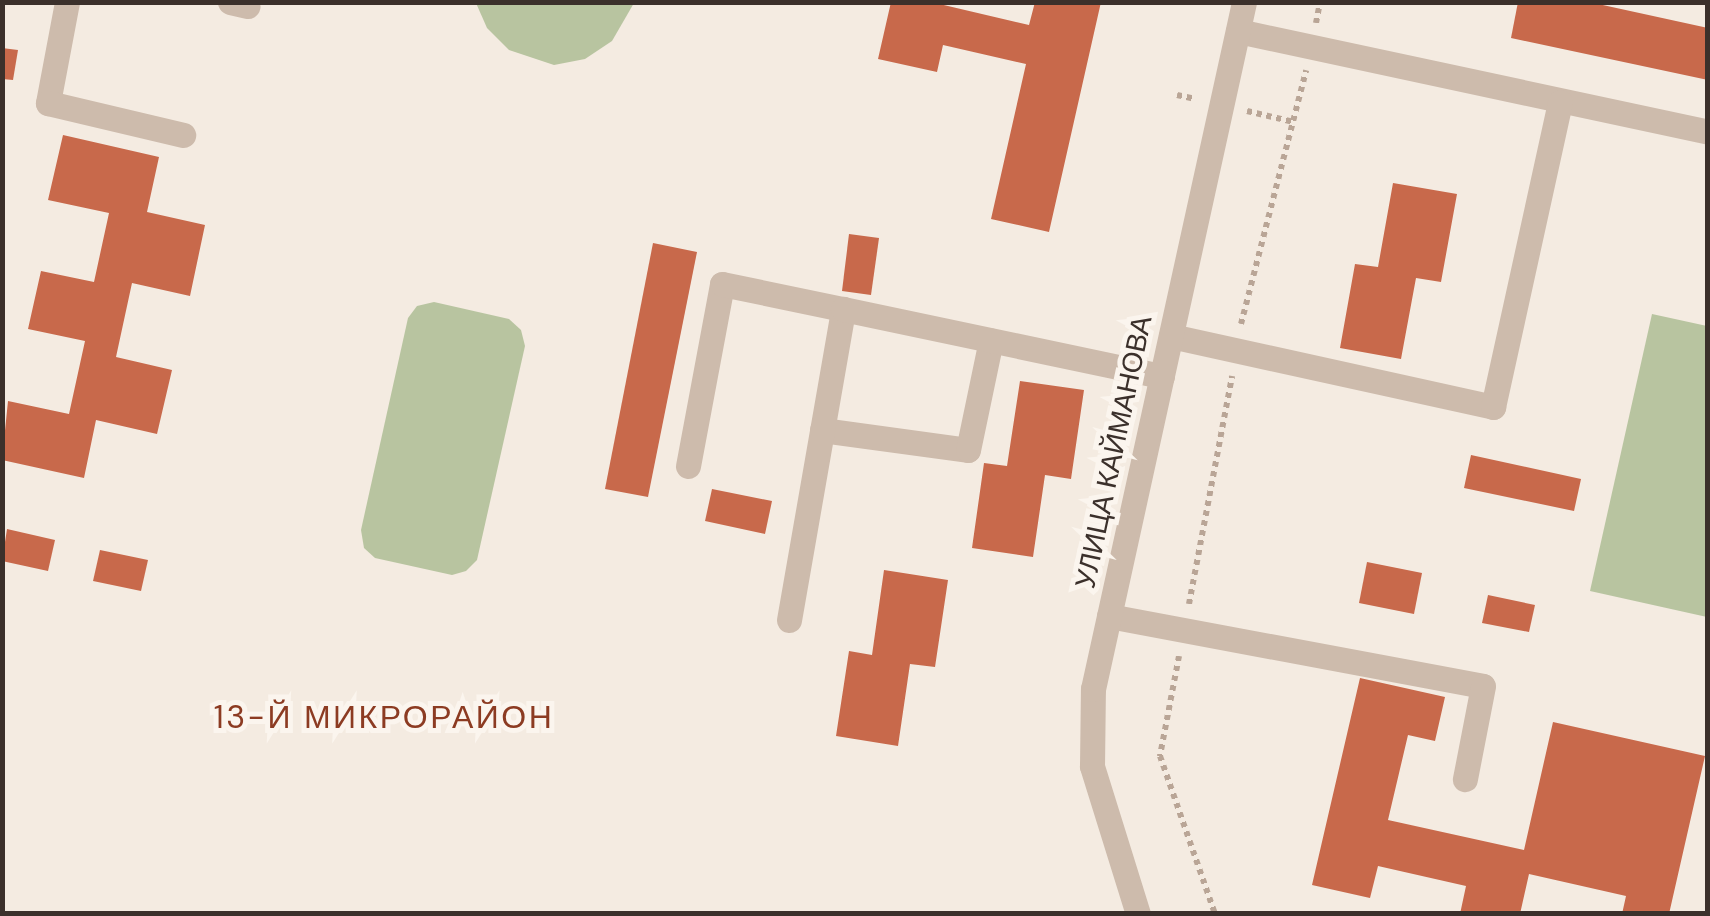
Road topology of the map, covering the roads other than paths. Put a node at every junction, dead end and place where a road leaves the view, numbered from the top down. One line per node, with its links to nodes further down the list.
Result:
1 (66, 2): 6 (street)
2 (1244, 2): 3 (street, УЛИЦА КАЙМАНОВА)
3 (1238, 31): 4 (street); 8 (street, УЛИЦА КАЙМАНОВА)
4 (1560, 102): 5 (street); 8 (street)
5 (1708, 132)
6 (183, 134)
7 (842, 309): 9 (street); 11 (street); 12 (street)
8 (1171, 336): 10 (street, УЛИЦА КАЙМАНОВА)
9 (991, 340): 10 (street); 11 (street)
10 (1162, 376): 13 (street, УЛИЦА КАЙМАНОВА)
11 (822, 430): 14 (street)
12 (688, 466)
13 (1109, 616): 15 (street); 16 (street, УЛИЦА КАЙМАНОВА)
14 (789, 620)
15 (1466, 779)
16 (1138, 914)

